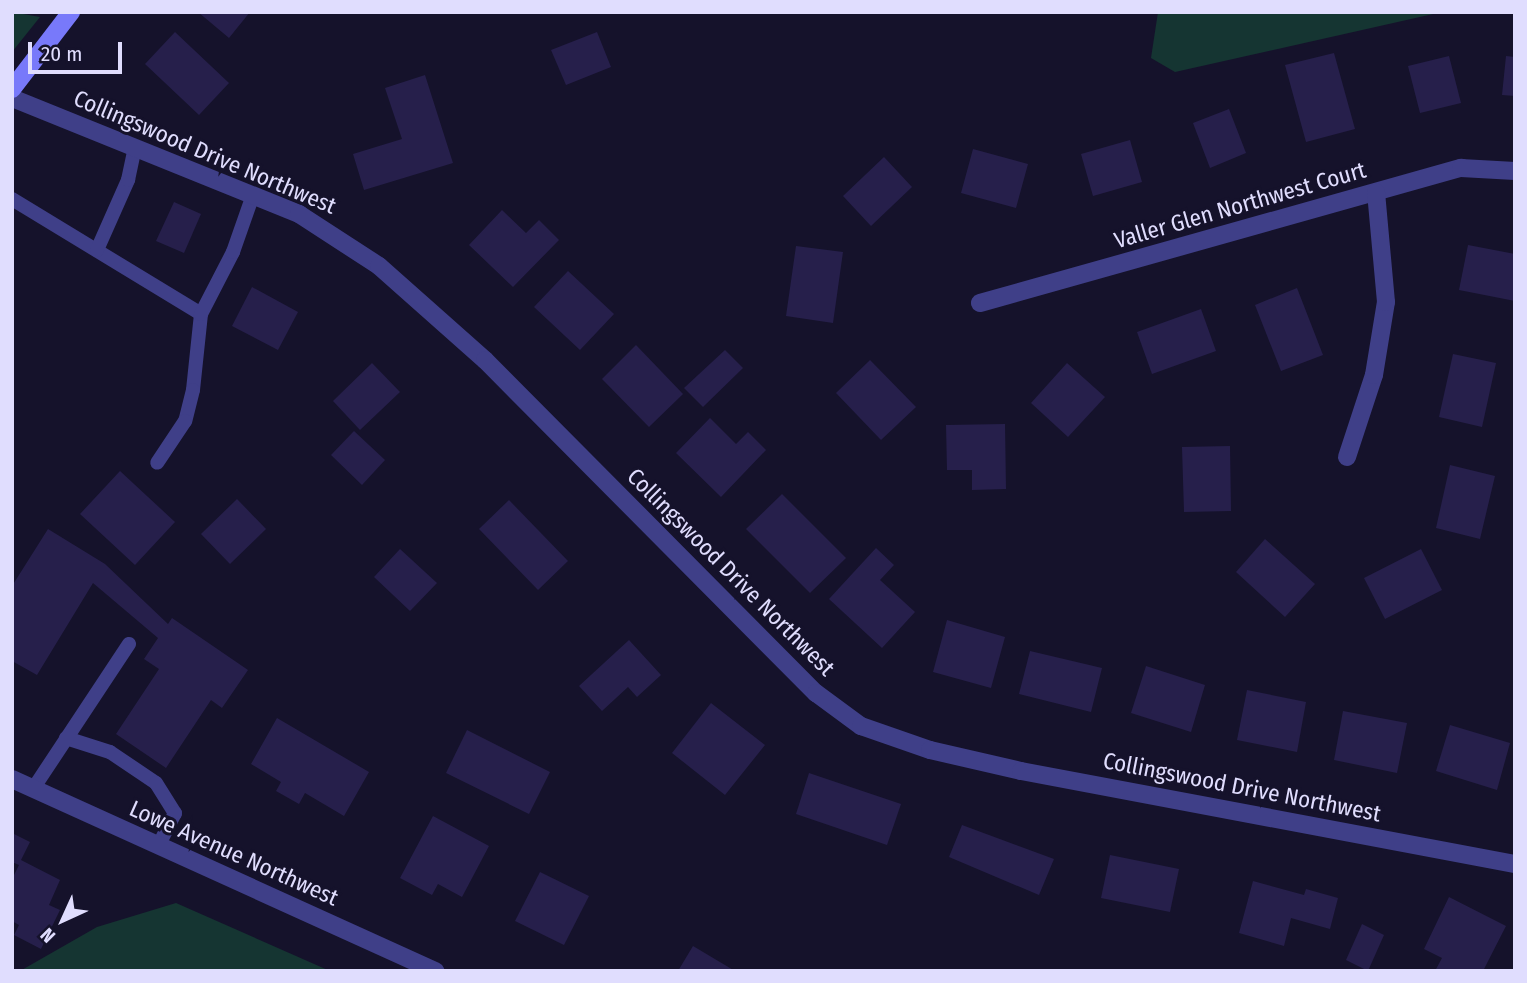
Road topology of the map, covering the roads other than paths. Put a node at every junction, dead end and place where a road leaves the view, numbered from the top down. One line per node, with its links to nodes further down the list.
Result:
1 (71, 12): 2 (street)
2 (12, 89)
3 (12, 98): 4 (street, Collingswood Drive Northwest)
4 (135, 148): 7 (street, Collingswood Drive Northwest); 9 (lane)
5 (1515, 171): 6 (street, Valler Glen Northwest Court)
6 (1376, 192): 10 (street, Valler Glen Northwest Court); 12 (street)
7 (253, 195): 11 (lane); 19 (street, Collingswood Drive Northwest)
8 (12, 200): 9 (lane)
9 (97, 250): 11 (lane)
10 (980, 303)
11 (201, 314): 13 (lane)
12 (1347, 457)
13 (157, 463)
14 (129, 644): 15 (lane)
15 (66, 738): 17 (lane); 18 (lane)
16 (12, 779): 17 (street, Lowe Avenue Northwest)
17 (33, 789): 18 (street, Lowe Avenue Northwest)
18 (159, 846): 20 (street, Lowe Avenue Northwest)
19 (1515, 864)
20 (436, 971)

